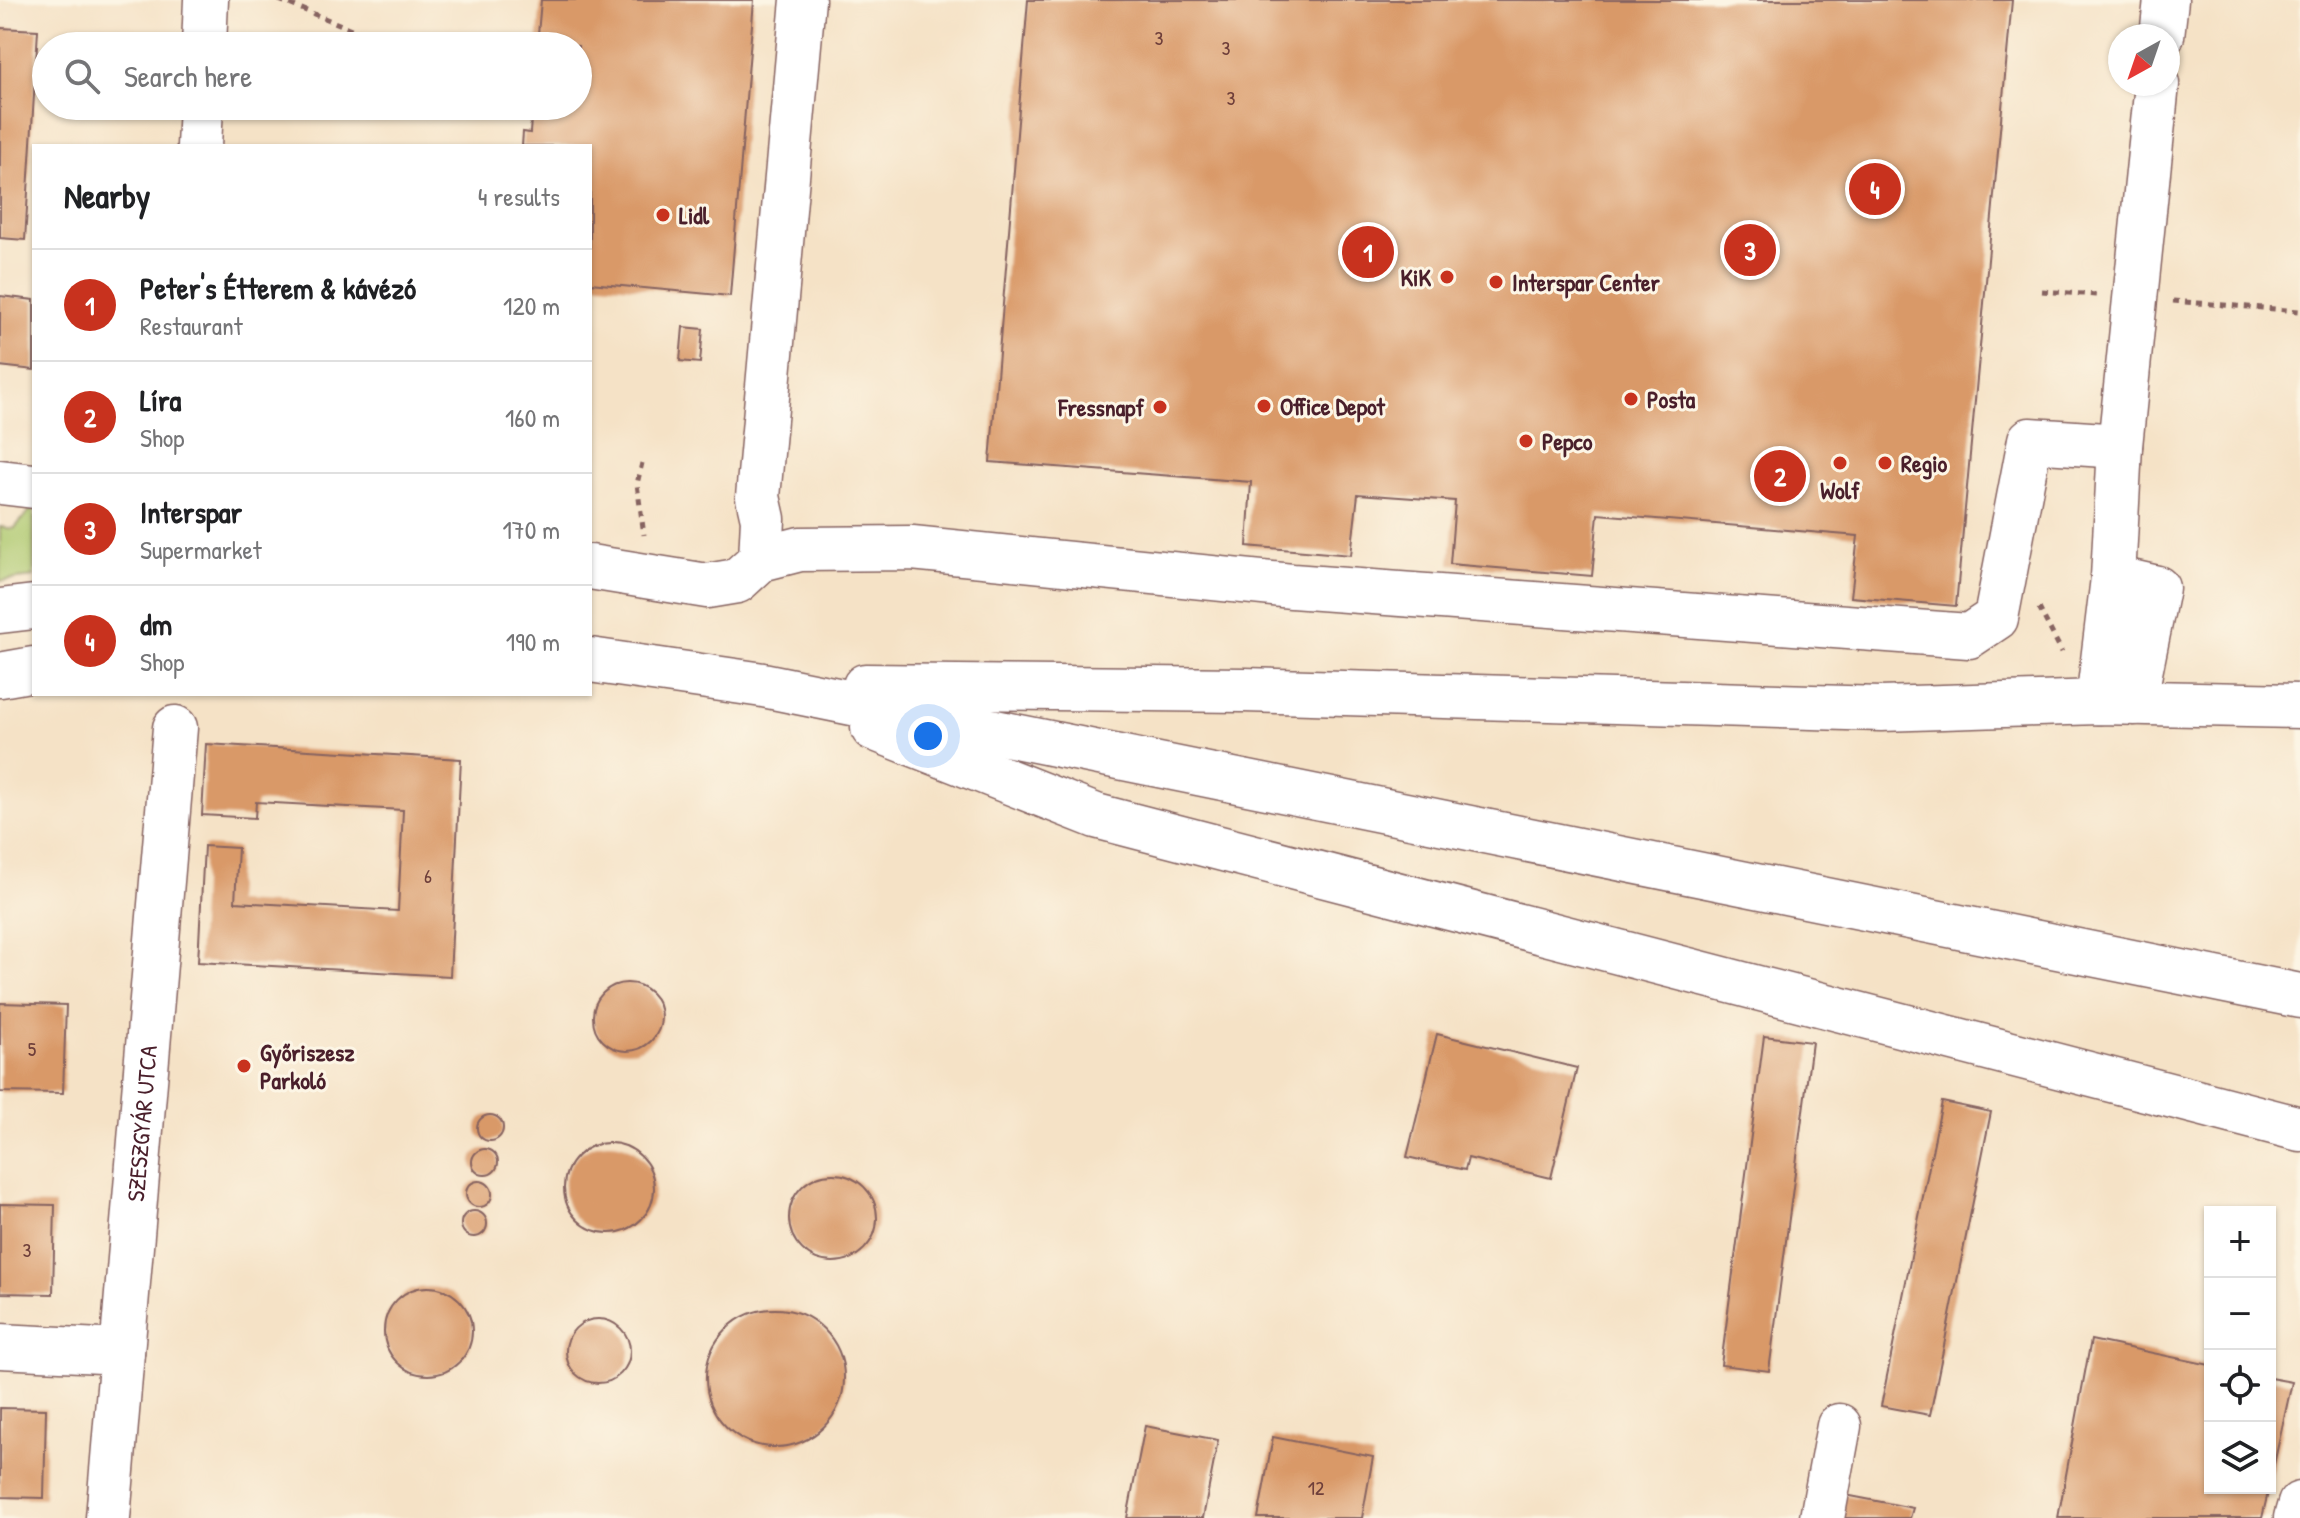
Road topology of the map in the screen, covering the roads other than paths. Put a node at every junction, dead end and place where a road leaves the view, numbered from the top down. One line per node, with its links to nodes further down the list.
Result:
1 (206, 0): 5 (main road)
2 (803, 0): 12 (main road)
3 (2166, 0): 4 (main road)
4 (2163, 24)
5 (205, 32)
6 (2156, 96): 9 (main road)
7 (200, 120): 8 (main road)
8 (199, 144)
9 (2120, 446): 12 (main road); 14 (main road)
10 (0, 482): 11 (main road)
11 (32, 486)
12 (761, 559): 13 (main road)
13 (592, 567)
14 (2113, 578): 21 (main road); 21 (main road)
15 (32, 607): 16 (main road)
16 (0, 611)
17 (592, 660): 20 (main road)
18 (32, 669): 19 (main road)
19 (0, 675)
20 (763, 685): 21 (main road); 24 (main road); 25 (main road)
21 (2116, 703): 22 (main road)
22 (2300, 706)
23 (175, 728): 27 (main road, SZESZGYÁR UTCA)
24 (2300, 996)
25 (2300, 1129)
26 (0, 1346): 27 (main road)
27 (122, 1352): 30 (main road, SZESZGYÁR UTCA)
28 (1839, 1426): 31 (main road)
29 (2300, 1504): 32 (main road)
30 (108, 1518)
31 (1822, 1518)
32 (2296, 1518)

